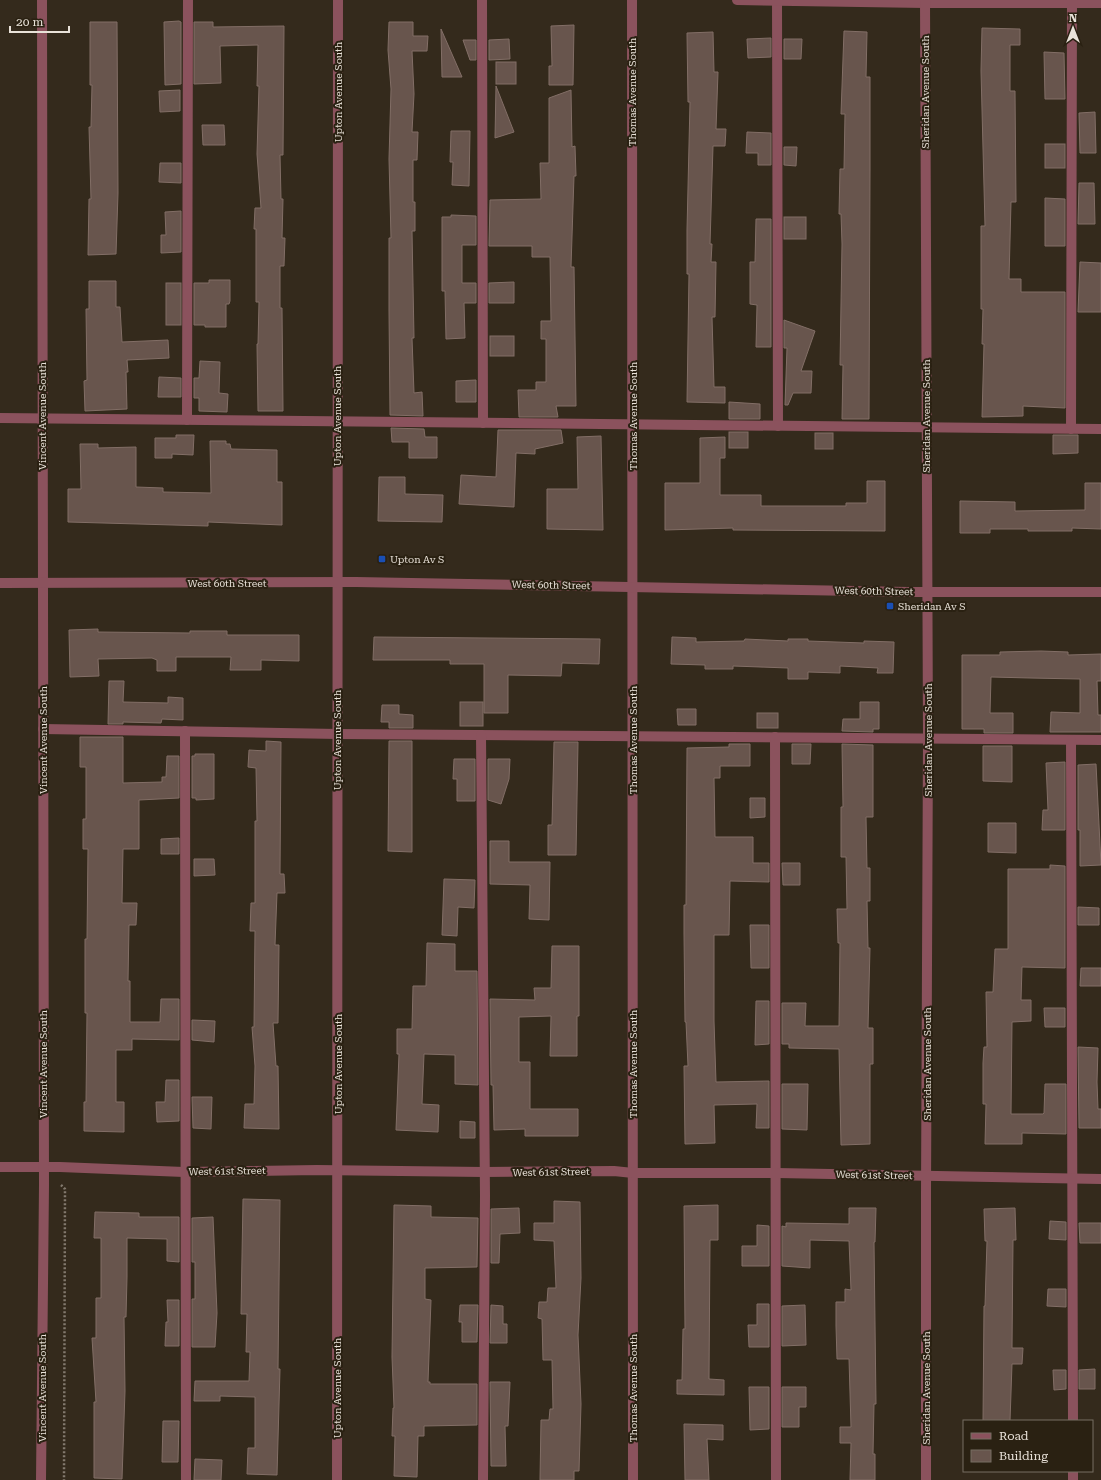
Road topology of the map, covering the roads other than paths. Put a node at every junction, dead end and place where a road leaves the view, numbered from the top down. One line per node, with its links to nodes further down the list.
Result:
1 (42, 0): 12 (street, Vincent Avenue South)
2 (188, 0): 13 (street)
3 (338, 0): 14 (street, Upton Avenue South)
4 (482, 0): 15 (street)
5 (632, 0): 16 (street, Thomas Avenue South)
6 (737, 0): 7 (street)
7 (777, 0): 8 (street); 17 (street)
8 (925, 2): 9 (street); 18 (street, Sheridan Avenue South)
9 (1072, 2): 10 (street); 19 (street)
10 (1101, 3)
11 (0, 418): 12 (street)
12 (42, 418): 13 (street); 22 (street, Vincent Avenue South)
13 (186, 420): 14 (street)
14 (337, 420): 15 (street); 23 (street, Upton Avenue South)
15 (483, 423): 16 (street)
16 (632, 425): 17 (street); 24 (street, Thomas Avenue South)
17 (778, 426): 18 (street)
18 (926, 428): 19 (street); 25 (street, Sheridan Avenue South)
19 (1071, 429): 20 (street)
20 (1101, 429)
21 (0, 582): 22 (street, West 60th Street)
22 (42, 583): 23 (street, West 60th Street); 27 (street, Vincent Avenue South)
23 (337, 583): 24 (street, West 60th Street); 29 (street, Upton Avenue South)
24 (634, 586): 25 (street, West 60th Street); 31 (street, Thomas Avenue South)
25 (927, 592): 26 (street, West 60th Street); 33 (street, Sheridan Avenue South)
26 (1101, 592)
27 (43, 729): 28 (street); 37 (street, Vincent Avenue South)
28 (185, 732): 29 (street); 39 (street)
29 (338, 734): 30 (street); 38 (street, Upton Avenue South)
30 (482, 735): 31 (street); 40 (street)
31 (634, 735): 32 (street); 41 (street, Thomas Avenue South)
32 (775, 737): 33 (street); 42 (street)
33 (928, 738): 34 (street); 43 (street, Sheridan Avenue South)
34 (1071, 740): 35 (street); 44 (street)
35 (1101, 740)
36 (0, 1167): 37 (street, West 61st Street)
37 (43, 1167): 39 (street, West 61st Street); 47 (street, Vincent Avenue South)
38 (337, 1170): 39 (street, West 61st Street); 40 (street, West 61st Street); 49 (street, Upton Avenue South)
39 (184, 1172): 48 (street)
40 (484, 1172): 41 (street, West 61st Street); 50 (street)
41 (633, 1173): 42 (street, West 61st Street); 51 (street, Thomas Avenue South)
42 (777, 1173): 43 (street, West 61st Street); 52 (street)
43 (926, 1177): 44 (street, West 61st Street); 53 (street, Sheridan Avenue South)
44 (1072, 1179): 45 (street, West 61st Street); 46 (street)
45 (1101, 1179)
46 (1073, 1420)
47 (41, 1480)
48 (186, 1480)
49 (337, 1480)
50 (483, 1480)
51 (633, 1480)
52 (776, 1480)
53 (926, 1480)

